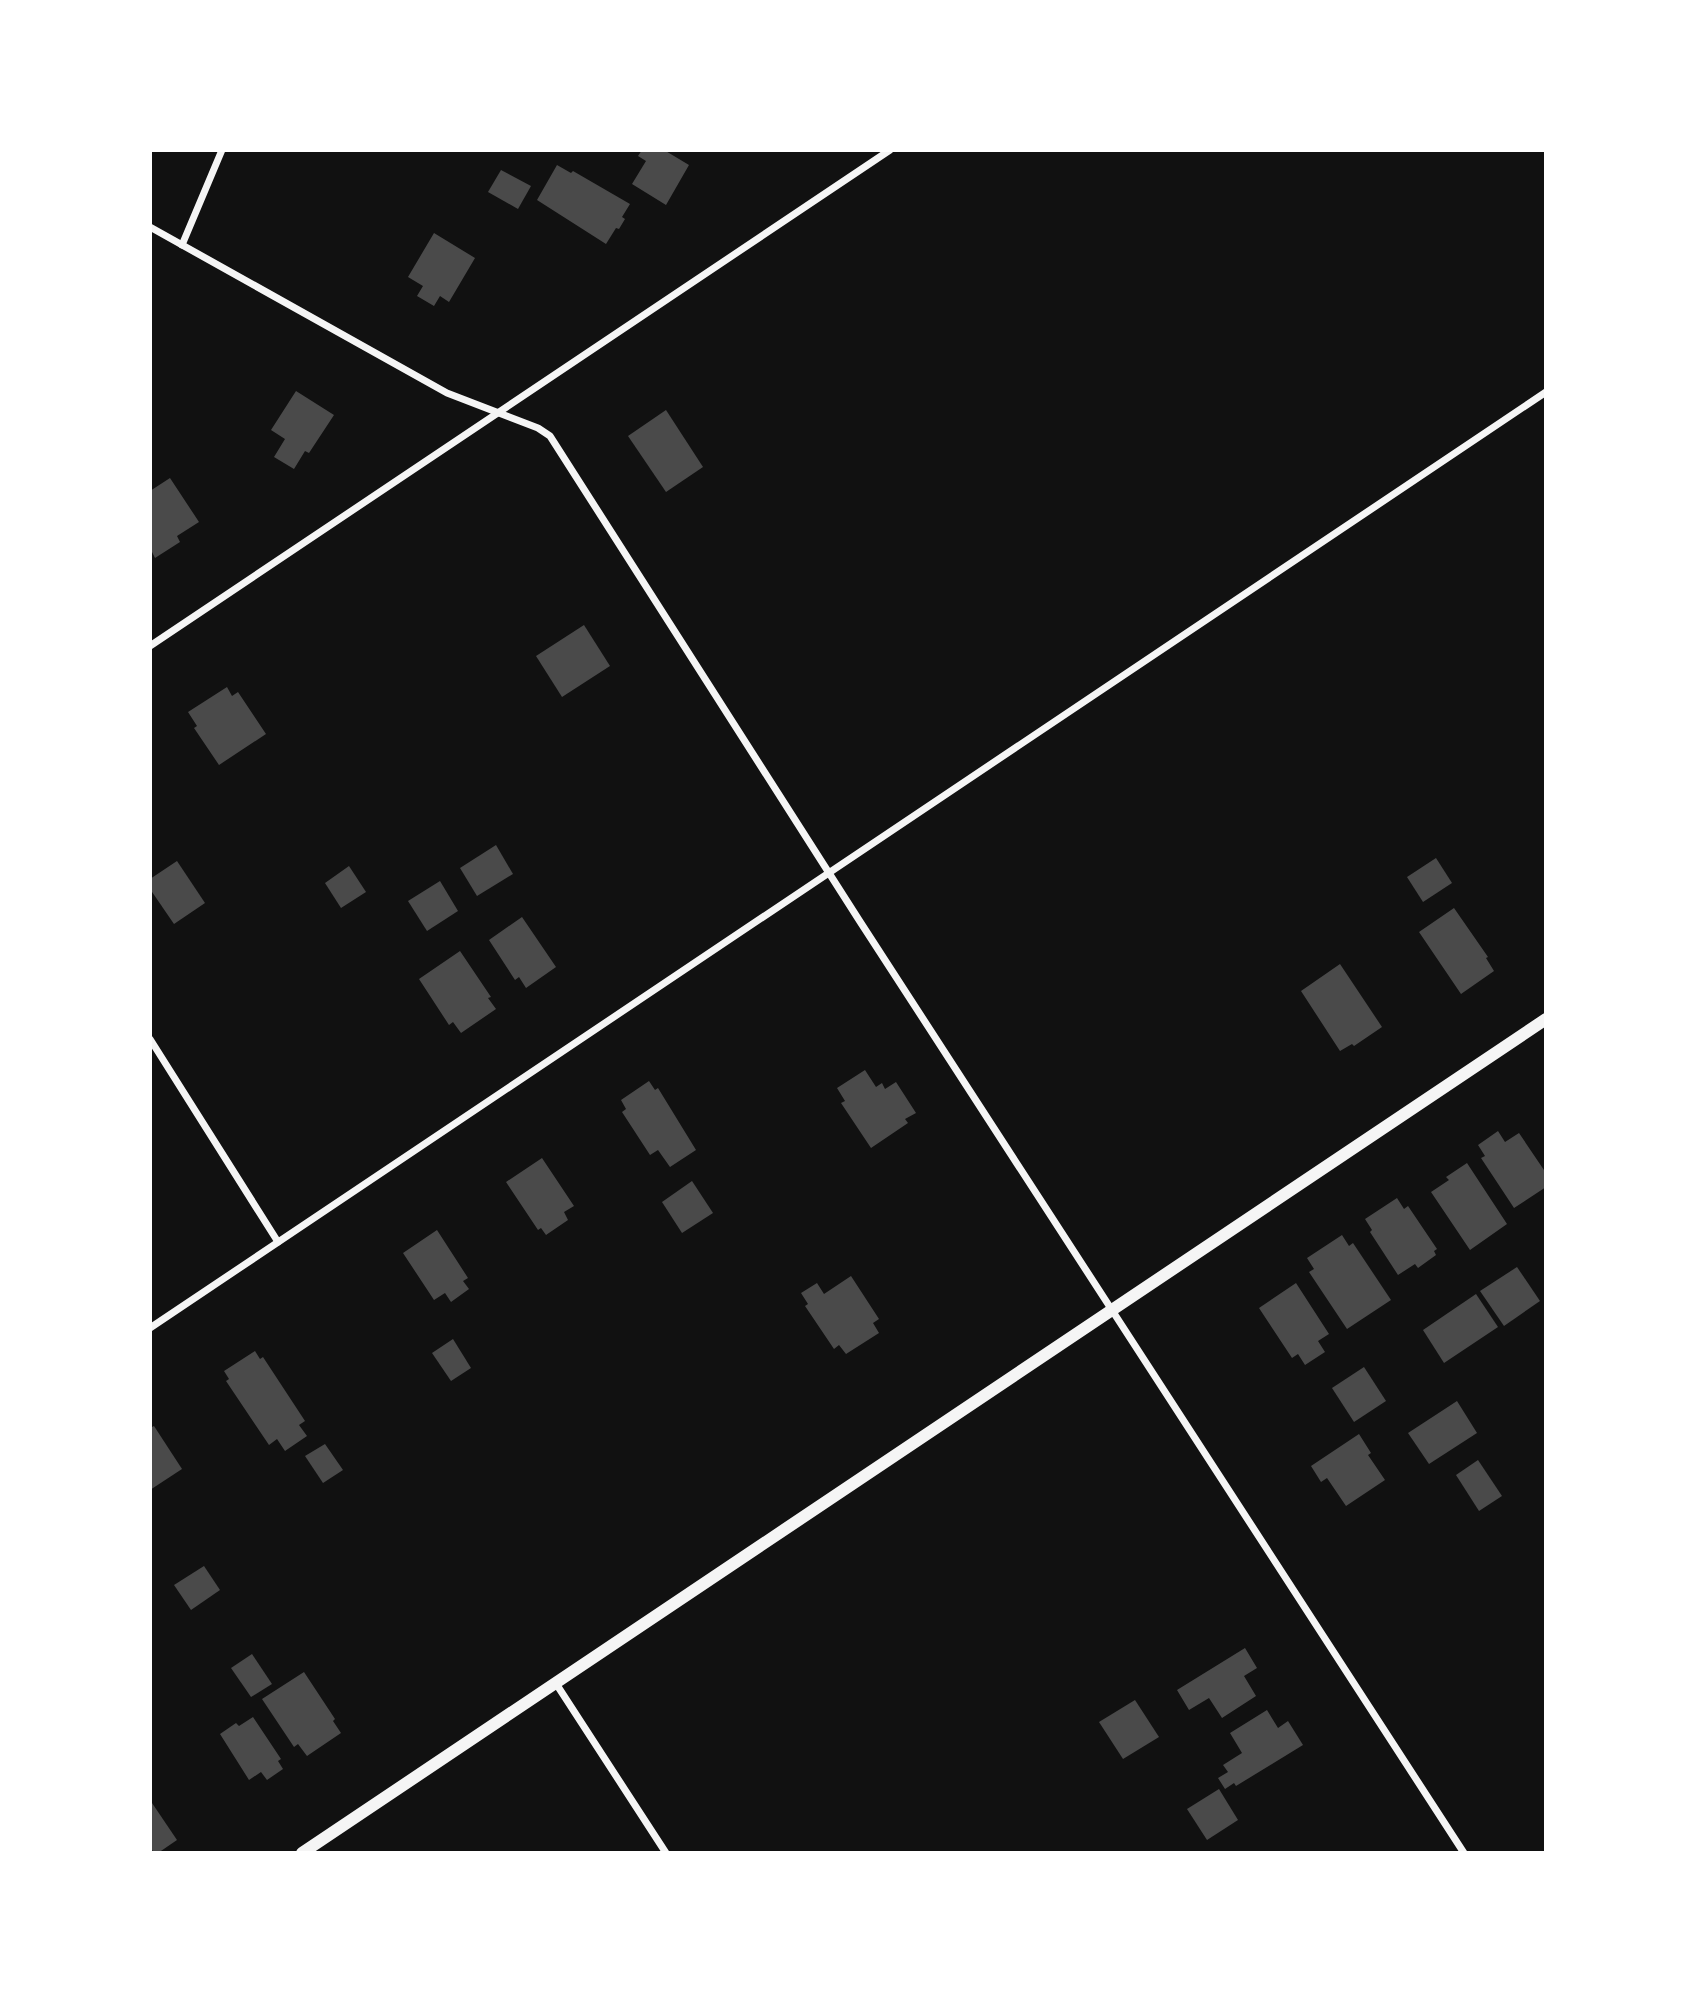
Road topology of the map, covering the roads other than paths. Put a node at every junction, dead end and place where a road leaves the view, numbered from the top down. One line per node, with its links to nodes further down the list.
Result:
1 (222, 150): 4 (street)
2 (890, 150): 6 (street)
3 (150, 227): 4 (street)
4 (182, 245): 6 (street)
5 (1545, 392): 8 (street)
6 (499, 413): 7 (street); 8 (street)
7 (150, 646)
8 (829, 873): 11 (street); 12 (street)
9 (1545, 1018): 12 (street)
10 (150, 1039): 11 (street)
11 (278, 1242): 13 (street)
12 (1111, 1309): 14 (street); 17 (street)
13 (150, 1328)
14 (555, 1682): 15 (street); 16 (street)
15 (302, 1853)
16 (666, 1853)
17 (1464, 1853)

